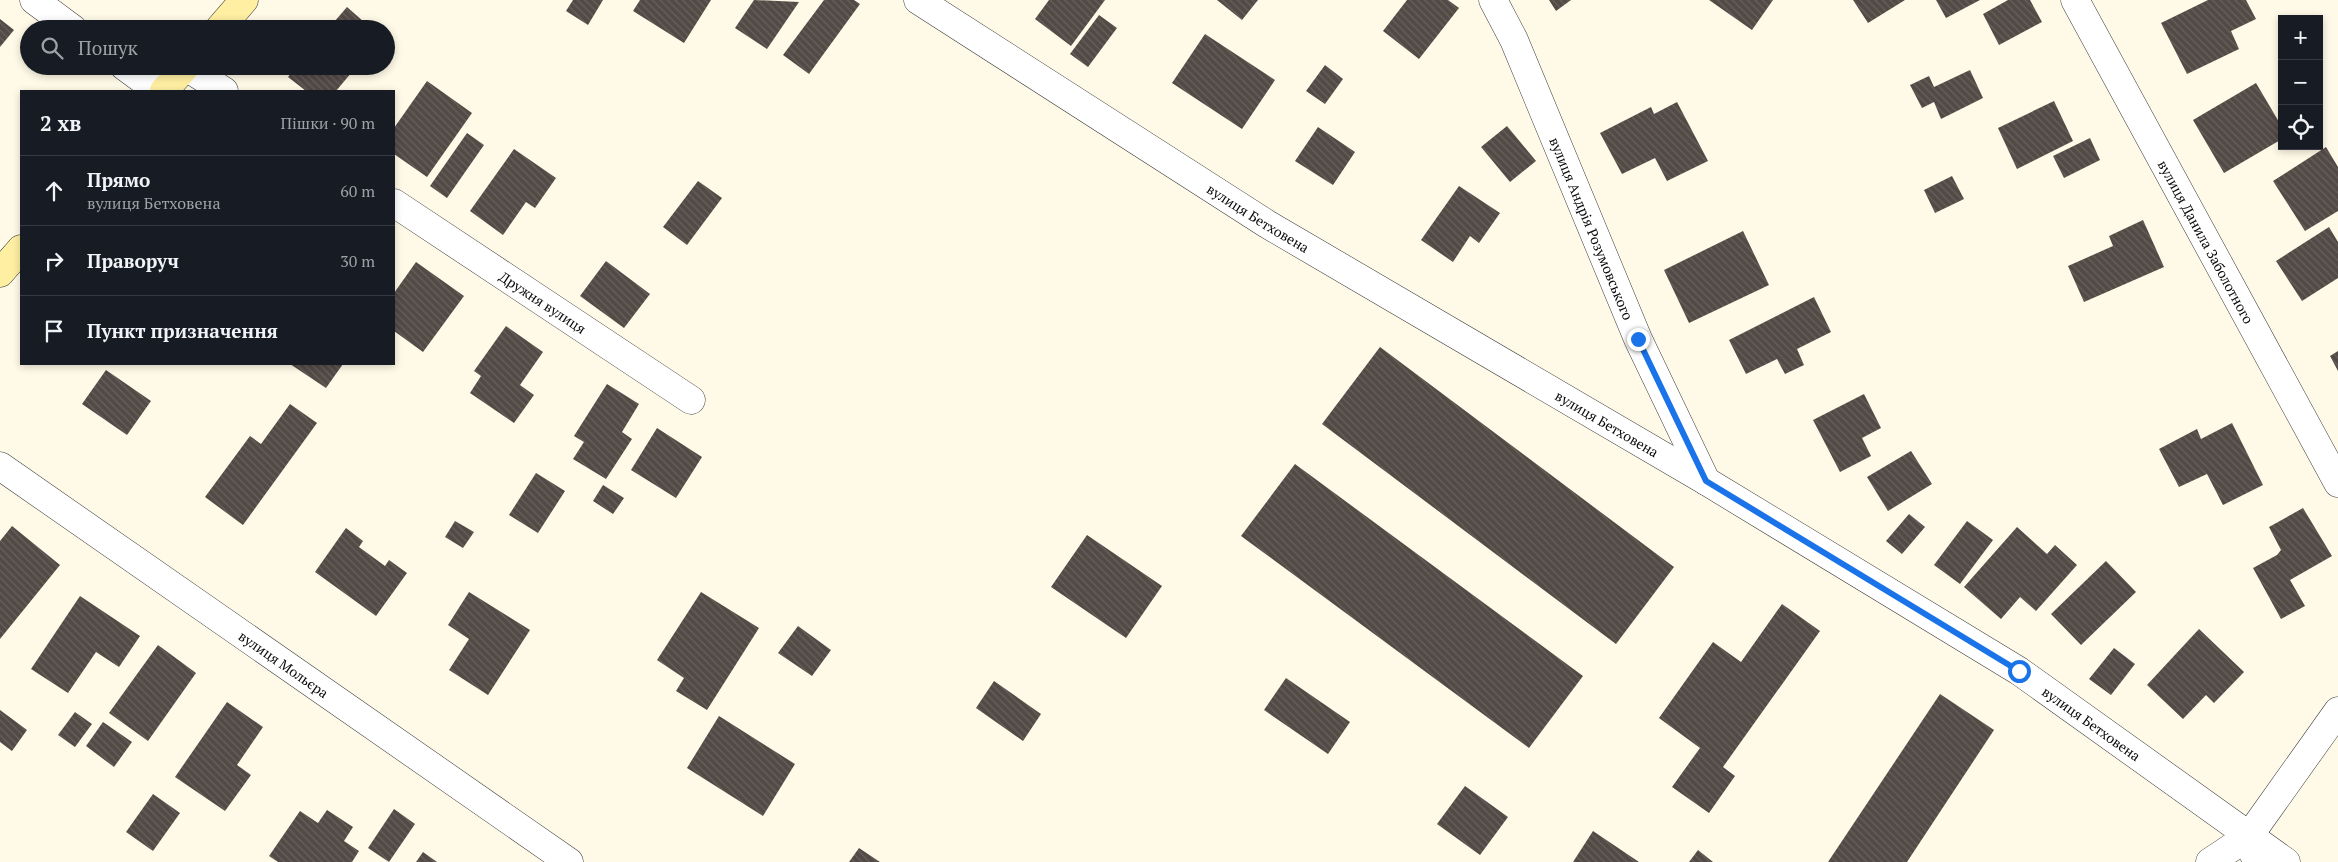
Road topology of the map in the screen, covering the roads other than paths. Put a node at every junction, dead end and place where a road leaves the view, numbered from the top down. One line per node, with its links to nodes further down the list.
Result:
1 (34, 0): 6 (street)
2 (244, 0): 7 (street)
3 (918, 0): 19 (street, вулиця Бетховена)
4 (1493, 0): 19 (street, вулиця Андрія Розумовського)
5 (2075, 0): 20 (street, вулиця Данила Заболотного)
6 (61, 20)
7 (227, 20)
8 (136, 75): 11 (street)
9 (178, 75): 12 (street)
10 (200, 75): 13 (street)
11 (157, 90)
12 (165, 90)
13 (222, 90)
14 (395, 204): 17 (street, Дружня вулиця)
15 (20, 250): 16 (street)
16 (0, 273)
17 (691, 400)
18 (0, 466): 23 (street, вулиця Мольєра)
19 (1706, 481): 22 (street, вулиця Бетховена)
20 (2338, 483)
21 (2338, 711): 22 (street)
22 (2252, 849): 24 (street); 25 (street, вулиця Бетховена)
23 (569, 862)
24 (2210, 862)
25 (2286, 862)

